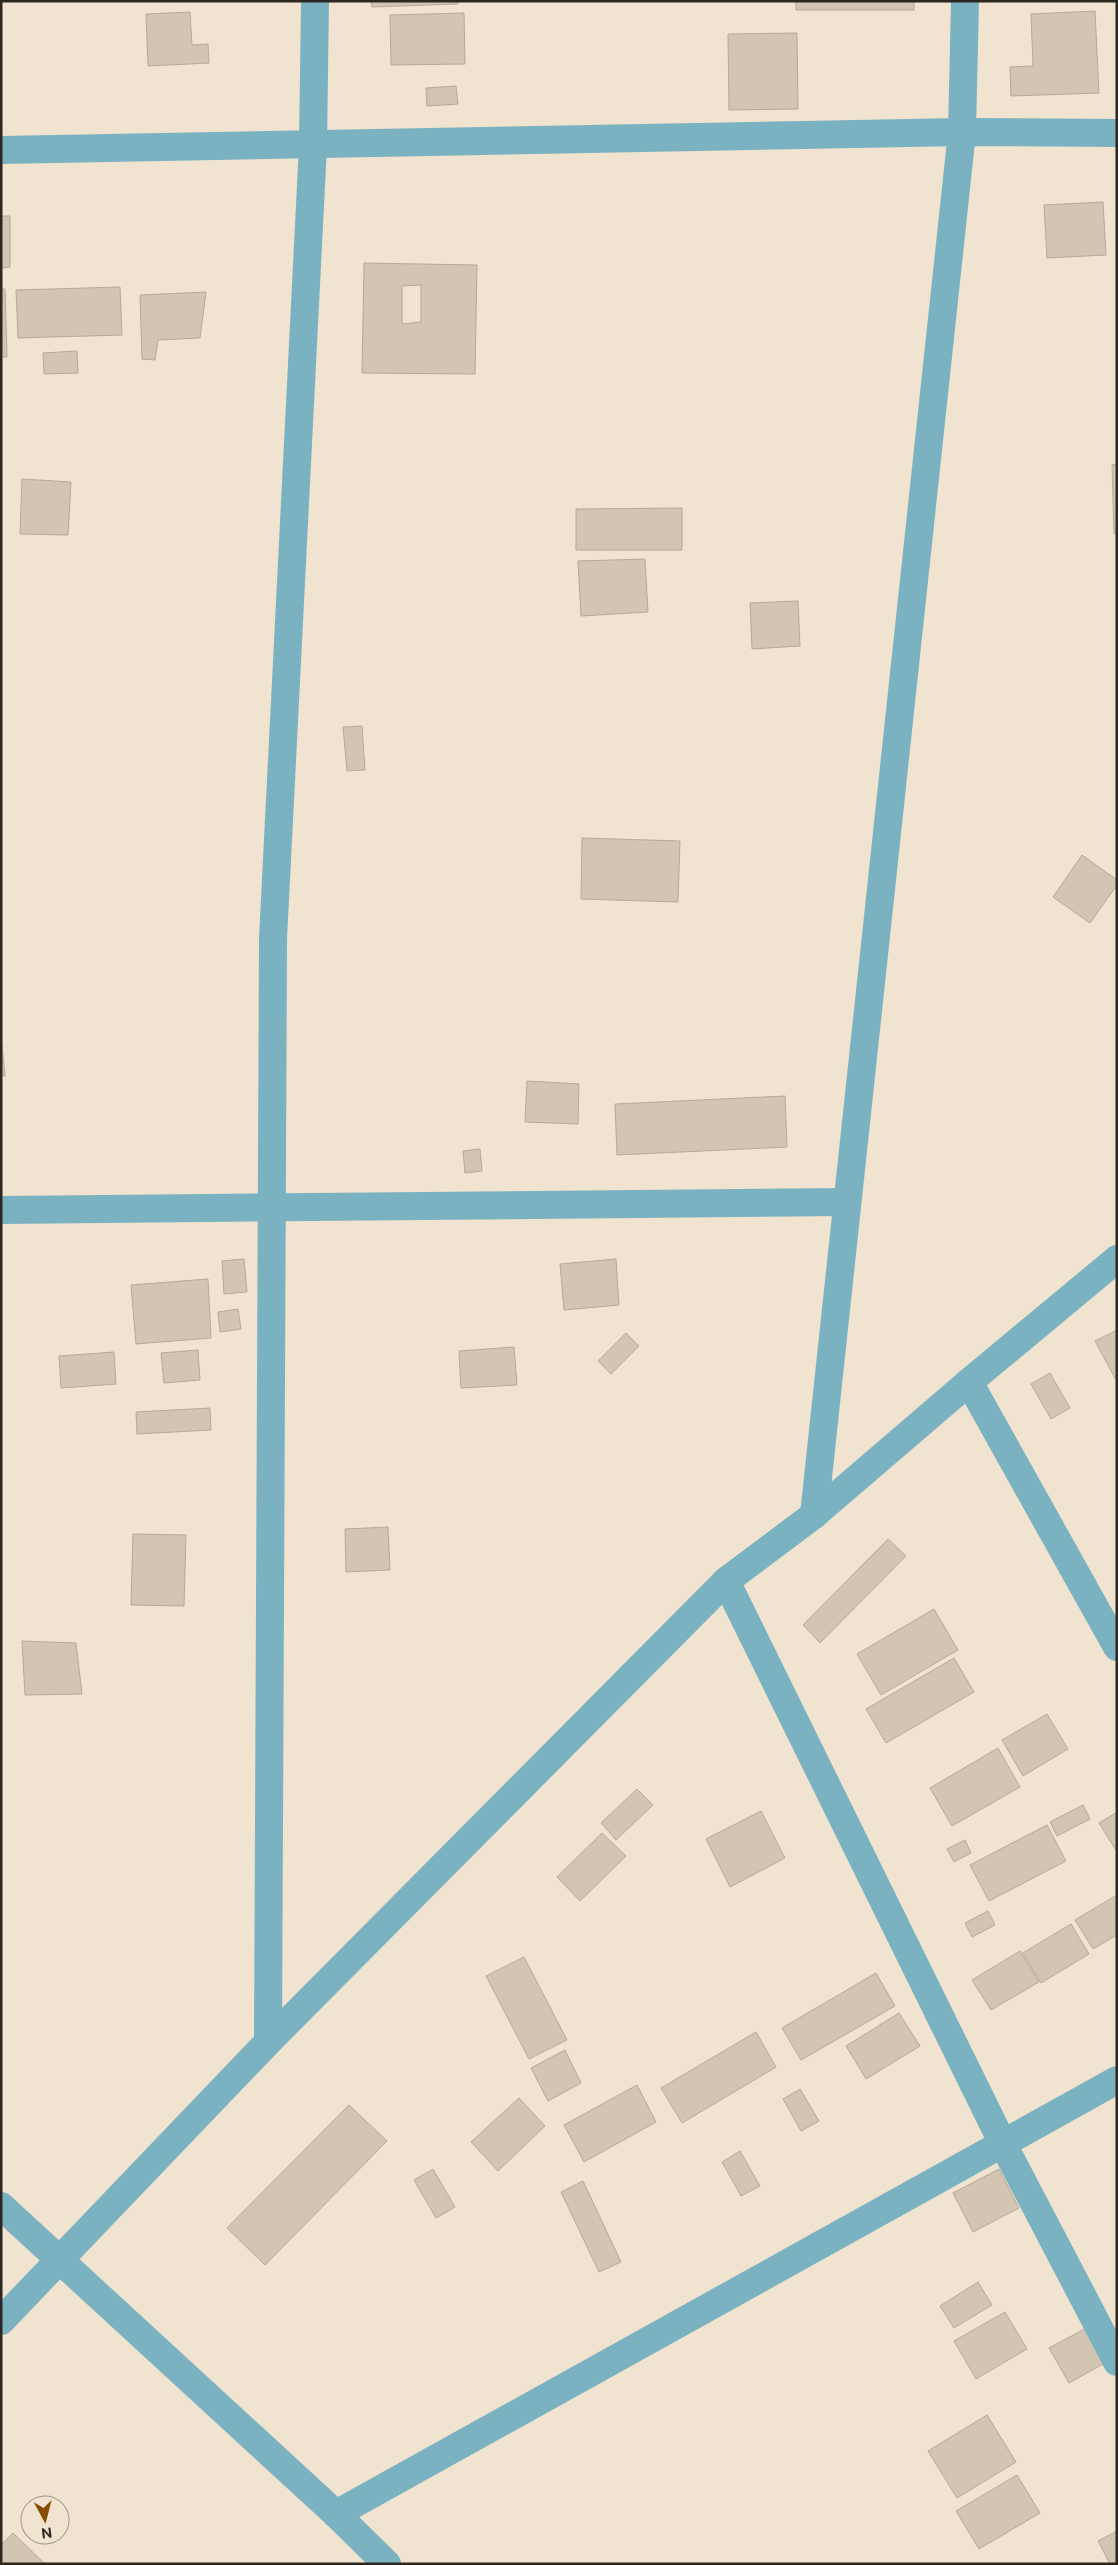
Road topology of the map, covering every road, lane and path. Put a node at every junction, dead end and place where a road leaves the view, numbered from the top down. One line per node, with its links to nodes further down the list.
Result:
1 (315, 1): 5 (street)
2 (965, 1): 3 (street)
3 (962, 132): 4 (street); 5 (street); 7 (street)
4 (1117, 133)
5 (313, 146): 6 (street); 8 (street)
6 (1, 150)
7 (847, 1202): 8 (street); 12 (street)
8 (272, 1207): 9 (street); 15 (street)
9 (1, 1210)
10 (1111, 1267): 11 (street)
11 (969, 1382): 12 (street); 14 (street)
12 (814, 1515): 13 (street)
13 (726, 1581): 15 (street); 17 (street)
14 (1117, 1647)
15 (268, 2042): 19 (street)
16 (1117, 2080): 17 (street)
17 (1002, 2144): 21 (street); 22 (street)
18 (1, 2206): 19 (street)
19 (60, 2258): 20 (street); 22 (street)
20 (1, 2321)
21 (1117, 2362)
22 (336, 2514): 23 (street)
23 (387, 2564)

